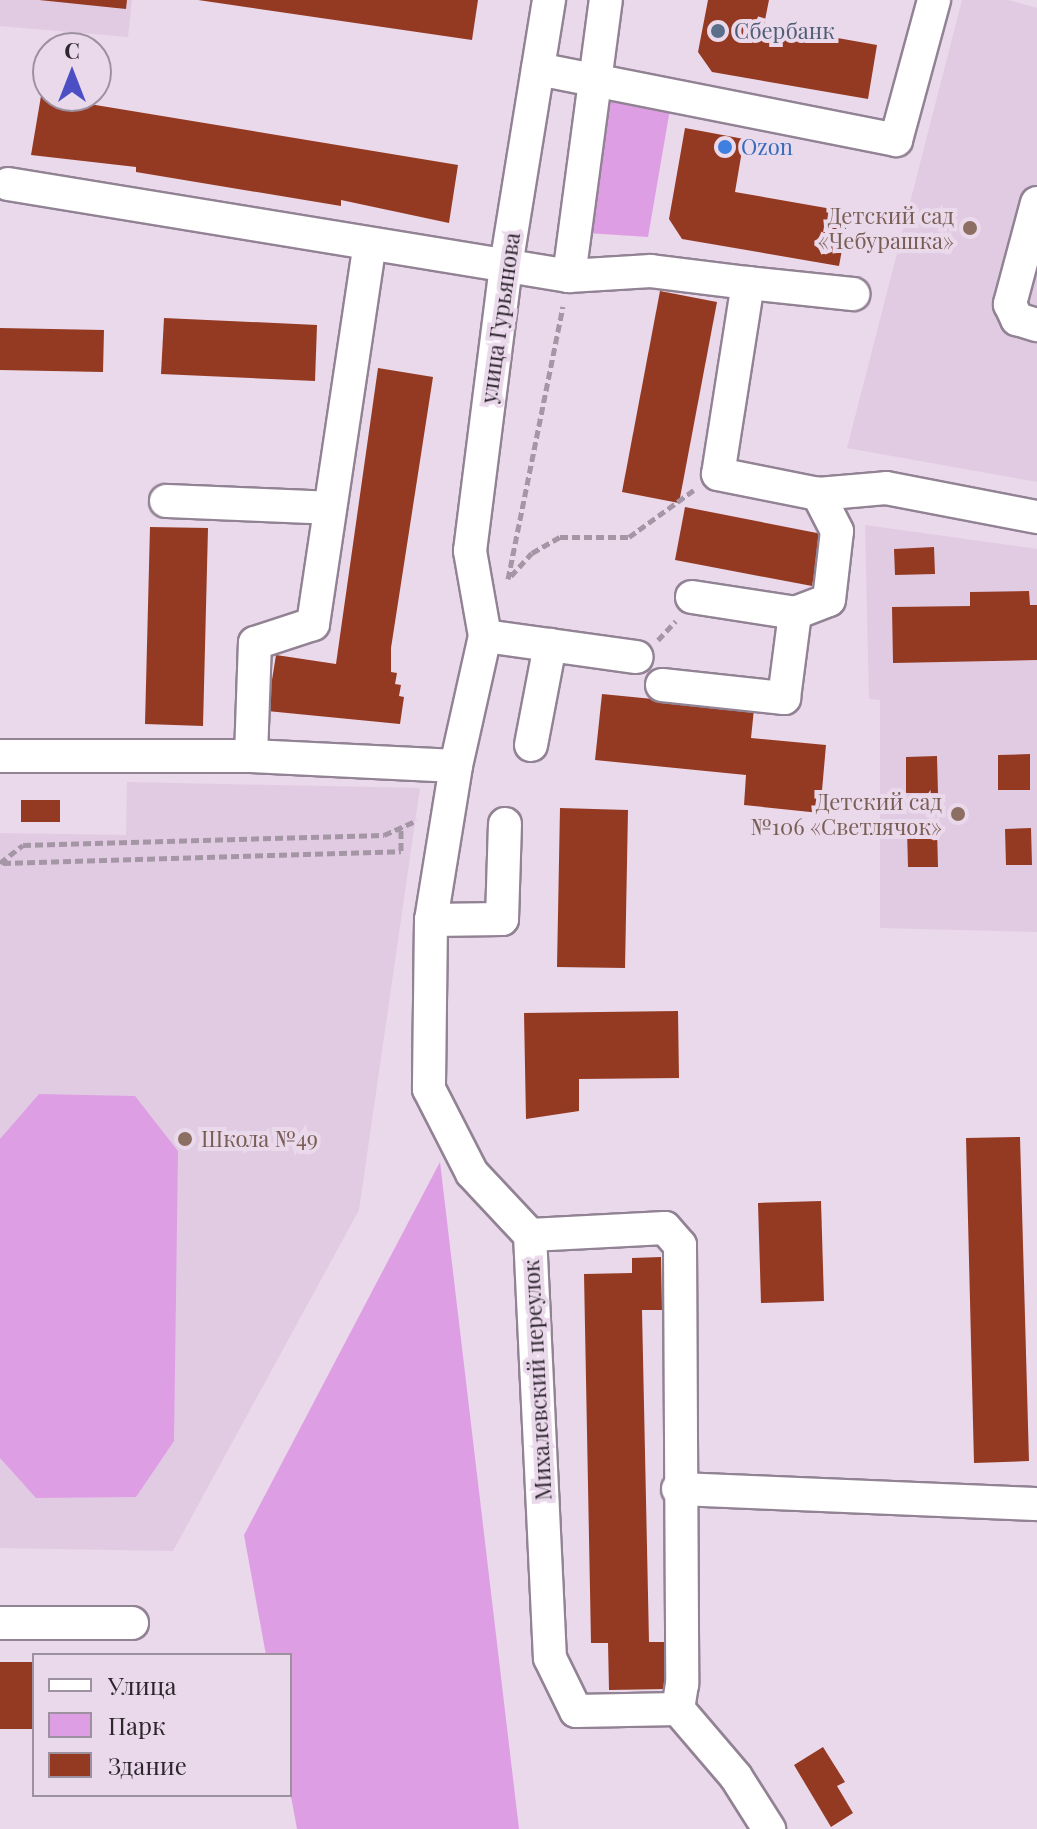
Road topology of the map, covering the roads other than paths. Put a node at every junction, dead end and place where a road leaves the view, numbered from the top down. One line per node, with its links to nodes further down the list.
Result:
1 (549, 0): 4 (street, улица Гурьянова)
2 (606, 0): 5 (street)
3 (934, 0): 5 (street)
4 (538, 69): 5 (street); 9 (street, улица Гурьянова)
5 (595, 81): 10 (street)
6 (8, 184): 8 (street)
7 (1037, 203): 13 (street)
8 (370, 244): 9 (street); 16 (street)
9 (506, 266): 10 (street); 20 (street, улица Гурьянова)
10 (569, 276): 11 (street)
11 (748, 283): 12 (street); 14 (street)
12 (853, 294)
13 (1037, 325)
14 (818, 494): 17 (street); 19 (street)
15 (166, 501): 16 (street)
16 (330, 508): 26 (street)
17 (1037, 517)
18 (692, 597): 19 (street)
19 (795, 613): 23 (street)
20 (485, 636): 21 (street); 27 (street, Михалевский переулок)
21 (550, 645): 22 (street); 24 (street)
22 (637, 657)
23 (662, 685)
24 (531, 745)
25 (0, 756): 26 (street)
26 (251, 756): 27 (street)
27 (456, 766): 29 (street, Михалевский переулок)
28 (505, 824): 29 (street)
29 (431, 920): 30 (street, Михалевский переулок)
30 (530, 1235): 31 (street); 35 (street, Михалевский переулок)
31 (678, 1489): 32 (street); 35 (street)
32 (1037, 1504)
33 (0, 1623): 34 (street)
34 (132, 1623)
35 (678, 1709): 36 (street)
36 (769, 1829)

